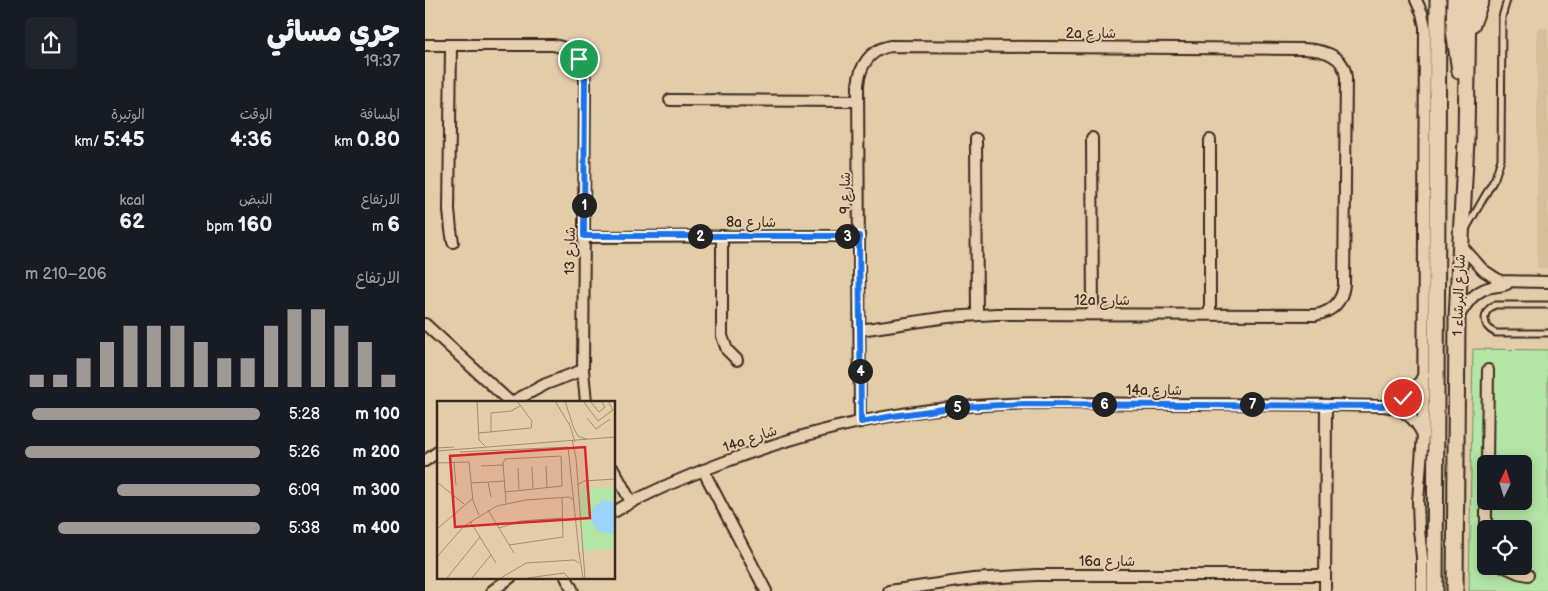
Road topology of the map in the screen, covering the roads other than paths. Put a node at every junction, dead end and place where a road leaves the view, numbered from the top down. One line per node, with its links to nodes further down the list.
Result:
1 (1416, 0): 10 (street)
2 (1431, 0): 8 (street)
3 (1439, 0): 8 (street, شارع البرشاء 1)
4 (1455, 0): 14 (street)
5 (1468, 0): 9 (street, شارع البرشاء 1)
6 (1481, 0): 9 (street)
7 (1507, 0): 24 (lane)
8 (1438, 25): 10 (street, شارع البرشاء 1)
9 (1467, 40): 14 (street, شارع البرشاء 1)
10 (1431, 44): 36 (street, شارع البرشاء 1); 40 (street)
11 (425, 45): 12 (street)
12 (451, 46): 20 (street, شارع 13); 23 (street)
13 (868, 57): 16 (street, شارع 9); 27 (street, 2a شارع)
14 (1467, 91): 24 (street, شارع البرشاء 1)
15 (670, 100): 16 (street)
16 (858, 101): 22 (street, شارع 9)
17 (1092, 138): 29 (street)
18 (977, 139): 31 (street)
19 (1210, 140): 30 (street)
20 (584, 236): 21 (street, 8a شارع); 38 (street, شارع 13)
21 (722, 236): 22 (street, 8a شارع); 37 (street)
22 (859, 236): 34 (street, شارع 9)
23 (453, 242)
24 (1461, 243): 25 (street); 32 (street, شارع البرشاء 1)
25 (1516, 282): 26 (street); 32 (street)
26 (1548, 282)
27 (1340, 302): 30 (street, 12a شارع)
28 (1548, 305): 35 (lane)
29 (1093, 313): 30 (street, 12a شارع); 31 (street, 12a شارع)
30 (1210, 314)
31 (977, 315): 34 (street, 12a شارع)
32 (1457, 318): 65 (street, شارع البرشاء 1)
33 (425, 324): 41 (street)
34 (860, 330): 46 (street, شارع 9)
35 (1548, 333)
36 (1437, 354): 40 (street, 14a شارع); 64 (street, شارع البرشاء 1)
37 (737, 360)
38 (583, 370): 42 (street); 43 (street, شارع 13)
39 (1488, 370): 49 (street)
40 (1423, 376): 45 (street, 14a شارع); 47 (street)
41 (510, 401)
42 (513, 401)
43 (586, 401)
44 (1326, 405): 45 (street, 14a شارع); 46 (street, 14a شارع); 55 (street)
45 (1382, 406): 47 (street, 14a شارع)
46 (861, 422): 51 (street, 14a شارع)
47 (1423, 434): 63 (street)
48 (437, 452): 50 (street)
49 (1487, 455)
50 (425, 461)
51 (703, 470): 53 (street, 14a شارع); 60 (street)
52 (615, 472): 53 (street)
53 (631, 502): 54 (street, 14a شارع)
54 (615, 511)
55 (1325, 575): 61 (street, 16a شارع); 62 (street)
56 (510, 578): 58 (street)
57 (566, 578): 59 (street)
58 (492, 591)
59 (573, 591)
60 (766, 591)
61 (889, 591)
62 (1325, 591)
63 (1422, 591)
64 (1435, 591)
65 (1455, 591)

